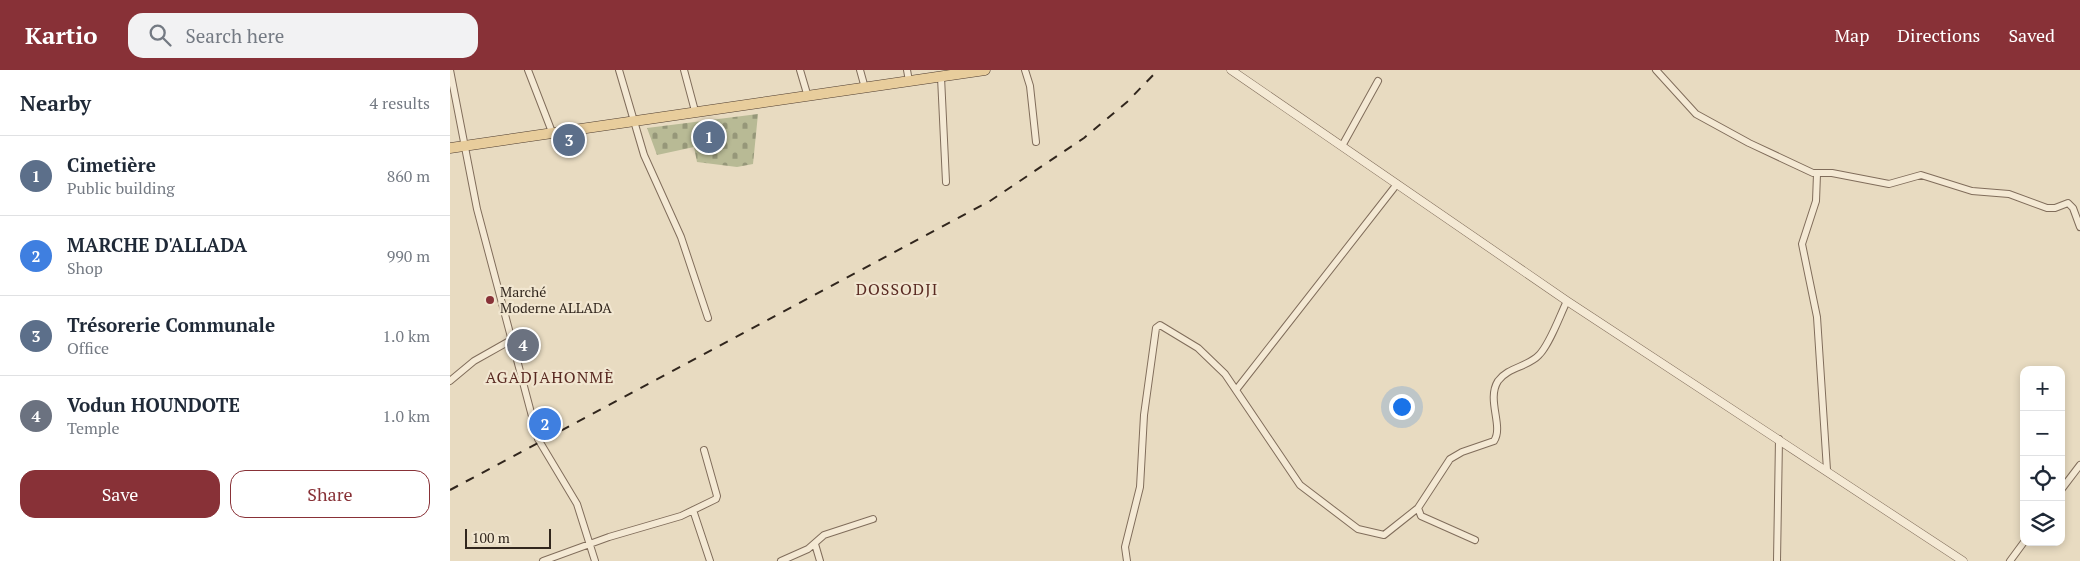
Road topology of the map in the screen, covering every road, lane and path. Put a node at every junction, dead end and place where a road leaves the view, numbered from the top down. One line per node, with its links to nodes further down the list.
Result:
1 (450, 70): 22 (street)
2 (528, 70): 20 (street)
3 (619, 70): 19 (street)
4 (684, 70): 18 (street)
5 (800, 70): 17 (street)
6 (860, 70): 16 (street)
7 (907, 70): 14 (street)
8 (985, 70): 12 (main road)
9 (1025, 70): 21 (street)
10 (1231, 70): 23 (street)
11 (1656, 70): 25 (street)
12 (959, 72): 13 (main road)
13 (941, 77): 14 (main road); 26 (street)
14 (909, 81): 16 (main road)
15 (1378, 81): 23 (street)
16 (865, 88): 17 (main road)
17 (808, 97): 18 (main road)
18 (695, 111): 19 (main road)
19 (635, 121): 20 (main road); 30 (street)
20 (552, 132): 22 (main road)
21 (1036, 142)
22 (466, 144): 24 (main road); 31 (street)
23 (1342, 146): 27 (street)
24 (450, 148)
25 (1817, 174): 28 (street); 37 (street)
26 (946, 182)
27 (1397, 184): 29 (street); 33 (street)
28 (2080, 227)
29 (1567, 300): 34 (street); 39 (street)
30 (708, 318)
31 (513, 339): 32 (street); 43 (street)
32 (450, 381)
33 (1236, 390): 39 (street); 51 (street)
34 (1779, 438): 37 (street); 52 (street)
35 (704, 450): 40 (street)
36 (2080, 465): 38 (street)
37 (1827, 470): 53 (street)
38 (2065, 485)
39 (1418, 508): 42 (street)
40 (694, 510): 43 (street); 48 (street)
41 (873, 519): 44 (street)
42 (1475, 540)
43 (590, 543): 46 (street); 47 (street)
44 (815, 544): 49 (street); 50 (street)
45 (2021, 546): 54 (street)
46 (543, 561)
47 (595, 561)
48 (710, 561)
49 (781, 561)
50 (820, 561)
51 (1127, 561)
52 (1777, 561)
53 (1964, 561)
54 (2010, 561)

